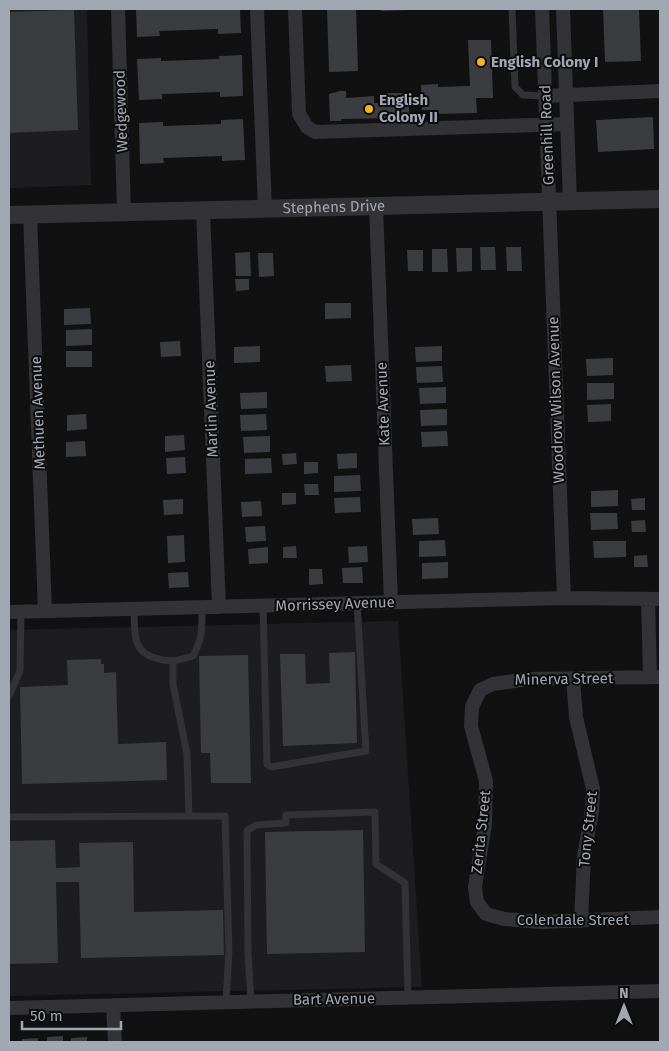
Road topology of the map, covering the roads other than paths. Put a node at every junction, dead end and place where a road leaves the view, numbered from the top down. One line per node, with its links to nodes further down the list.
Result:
1 (118, 9): 18 (street, Wedgewood)
2 (257, 9): 16 (street)
3 (295, 9): 11 (street)
4 (512, 9): 9 (lane)
5 (542, 9): 9 (street, Greenhill Road)
6 (563, 9): 8 (street, Greenhill Road)
7 (660, 91): 8 (street)
8 (566, 94): 9 (street); 10 (street, Greenhill Road)
9 (546, 96): 11 (street, Greenhill Road)
10 (567, 124): 11 (street); 14 (street, Greenhill Road)
11 (547, 125): 13 (street, Greenhill Road)
12 (660, 199): 14 (street, Stephens Drive)
13 (548, 202): 14 (street, Stephens Drive); 15 (street, Stephens Drive); 21 (street, Woodrow Wilson Avenue)
14 (570, 202)
15 (376, 206): 16 (street, Stephens Drive); 23 (street, Kate Avenue)
16 (265, 209): 17 (street, Stephens Drive)
17 (203, 211): 18 (street, Stephens Drive); 26 (street, Marlin Avenue)
18 (124, 212): 20 (street, Stephens Drive)
19 (9, 215): 20 (street, Stephens Drive)
20 (30, 215): 29 (street, Methuen Avenue)
21 (564, 598): 22 (street, Morrissey Avenue); 23 (street, Morrissey Avenue)
22 (654, 599): 32 (street, Minerva Street)
23 (391, 602): 24 (street, Morrissey Avenue)
24 (357, 603): 25 (street, Morrissey Avenue); 25 (lane)
25 (263, 606): 26 (street, Morrissey Avenue)
26 (219, 607): 27 (street, Morrissey Avenue)
27 (202, 608): 28 (street, Morrissey Avenue); 31 (lane)
28 (134, 609): 29 (street, Morrissey Avenue); 31 (lane)
29 (45, 611): 30 (street, Morrissey Avenue)
30 (15, 612): 35 (lane)
31 (173, 663): 36 (lane)
32 (655, 677): 33 (street, Minerva Street)
33 (572, 679): 34 (street, Minerva Street); 40 (street, Tony Street)
34 (480, 690): 38 (street, Zerita Street)
35 (9, 696)
36 (189, 816): 37 (lane); 44 (lane)
37 (9, 817)
38 (486, 914): 40 (street, Colendale Street)
39 (660, 918): 40 (street, Colendale Street)
40 (581, 920)
41 (660, 991): 42 (street, Bart Avenue)
42 (408, 997): 43 (street, Bart Avenue); 43 (lane)
43 (251, 1000): 44 (street, Bart Avenue)
44 (226, 1001): 45 (street, Bart Avenue)
45 (113, 1005): 46 (street, Bart Avenue); 47 (street)
46 (9, 1008)
47 (115, 1042)

